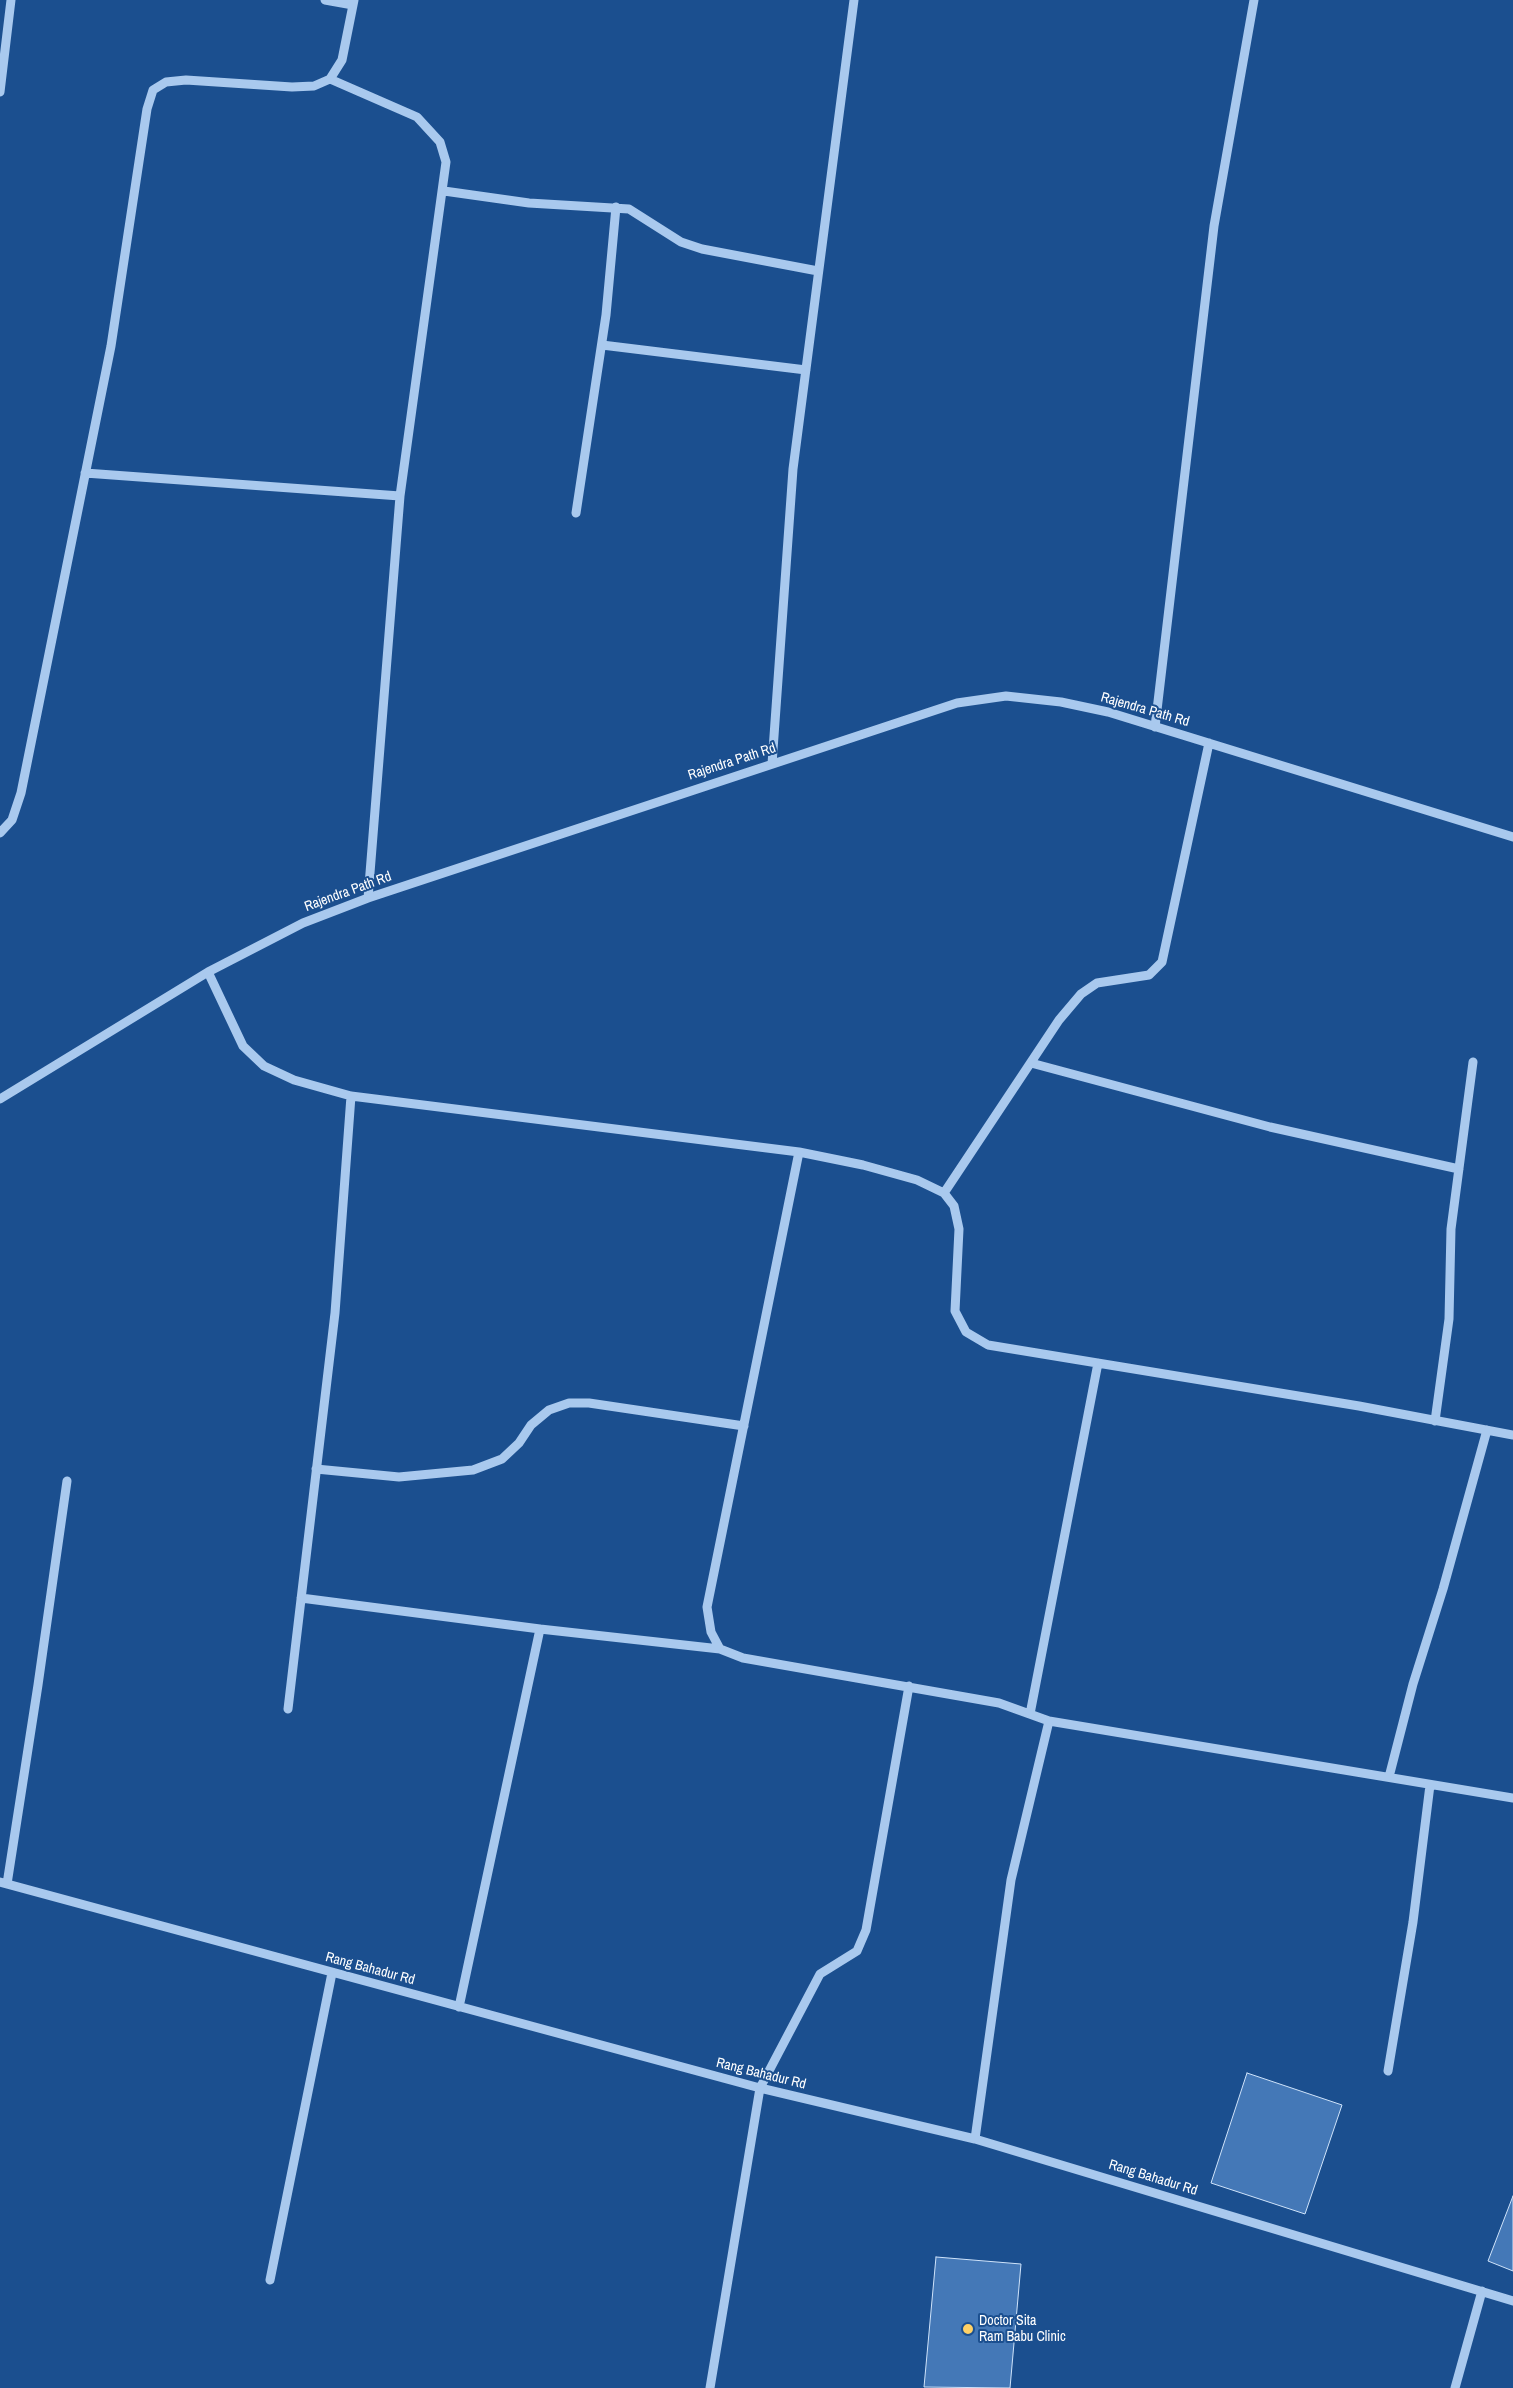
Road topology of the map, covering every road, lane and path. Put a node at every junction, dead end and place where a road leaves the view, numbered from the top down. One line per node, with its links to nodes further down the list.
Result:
1 (12, 0): 7 (street)
2 (325, 0): 5 (street)
3 (854, 0): 10 (street)
4 (1254, 0): 16 (street)
5 (353, 3): 6 (street)
6 (330, 79): 8 (street); 13 (street)
7 (0, 92)
8 (444, 190): 9 (street); 14 (street)
9 (616, 207): 10 (street); 11 (street)
10 (818, 271): 12 (street)
11 (602, 345): 12 (street); 15 (street)
12 (806, 370): 18 (street)
13 (85, 473): 14 (street); 19 (street)
14 (400, 496): 21 (street)
15 (576, 513)
16 (1155, 727): 17 (street, Rajendra Path Rd); 18 (street, Rajendra Path Rd)
17 (1209, 743): 20 (street, Rajendra Path Rd); 24 (street)
18 (772, 764): 21 (street, Rajendra Path Rd)
19 (0, 833)
20 (1513, 837)
21 (368, 898): 22 (street, Rajendra Path Rd)
22 (208, 972): 25 (street); 26 (street, Rajendra Path Rd)
23 (1473, 1062): 28 (street)
24 (1031, 1063): 28 (street); 29 (street)
25 (351, 1096): 27 (street); 35 (street)
26 (0, 1099)
27 (799, 1152): 29 (street); 32 (street)
28 (1459, 1170): 31 (street)
29 (944, 1193): 30 (street)
30 (1098, 1363): 31 (street); 42 (street)
31 (1435, 1421): 33 (street)
32 (744, 1426): 35 (street); 39 (street)
33 (1487, 1430): 34 (street); 44 (street)
34 (1513, 1435)
35 (316, 1469): 37 (street)
36 (67, 1480): 47 (street)
37 (300, 1598): 38 (street); 41 (street)
38 (540, 1629): 39 (street); 49 (street)
39 (720, 1649): 40 (street)
40 (909, 1686): 42 (street); 51 (street)
41 (288, 1709)
42 (1030, 1714): 43 (street)
43 (1050, 1721): 44 (street); 52 (street)
44 (1389, 1777): 45 (street)
45 (1430, 1784): 46 (street); 50 (street)
46 (1513, 1798)
47 (3, 1883): 48 (street, Rang Bahadur Rd)
48 (332, 1973): 49 (street, Rang Bahadur Rd); 53 (street)
49 (459, 2007): 51 (street, Rang Bahadur Rd)
50 (1388, 2071)
51 (760, 2088): 52 (street, Rang Bahadur Rd); 56 (street)
52 (975, 2139): 54 (street, Rang Bahadur Rd)
53 (270, 2280)
54 (1482, 2291): 55 (street, Rang Bahadur Rd); 57 (street)
55 (1513, 2301)
56 (710, 2388)
57 (1455, 2388)

